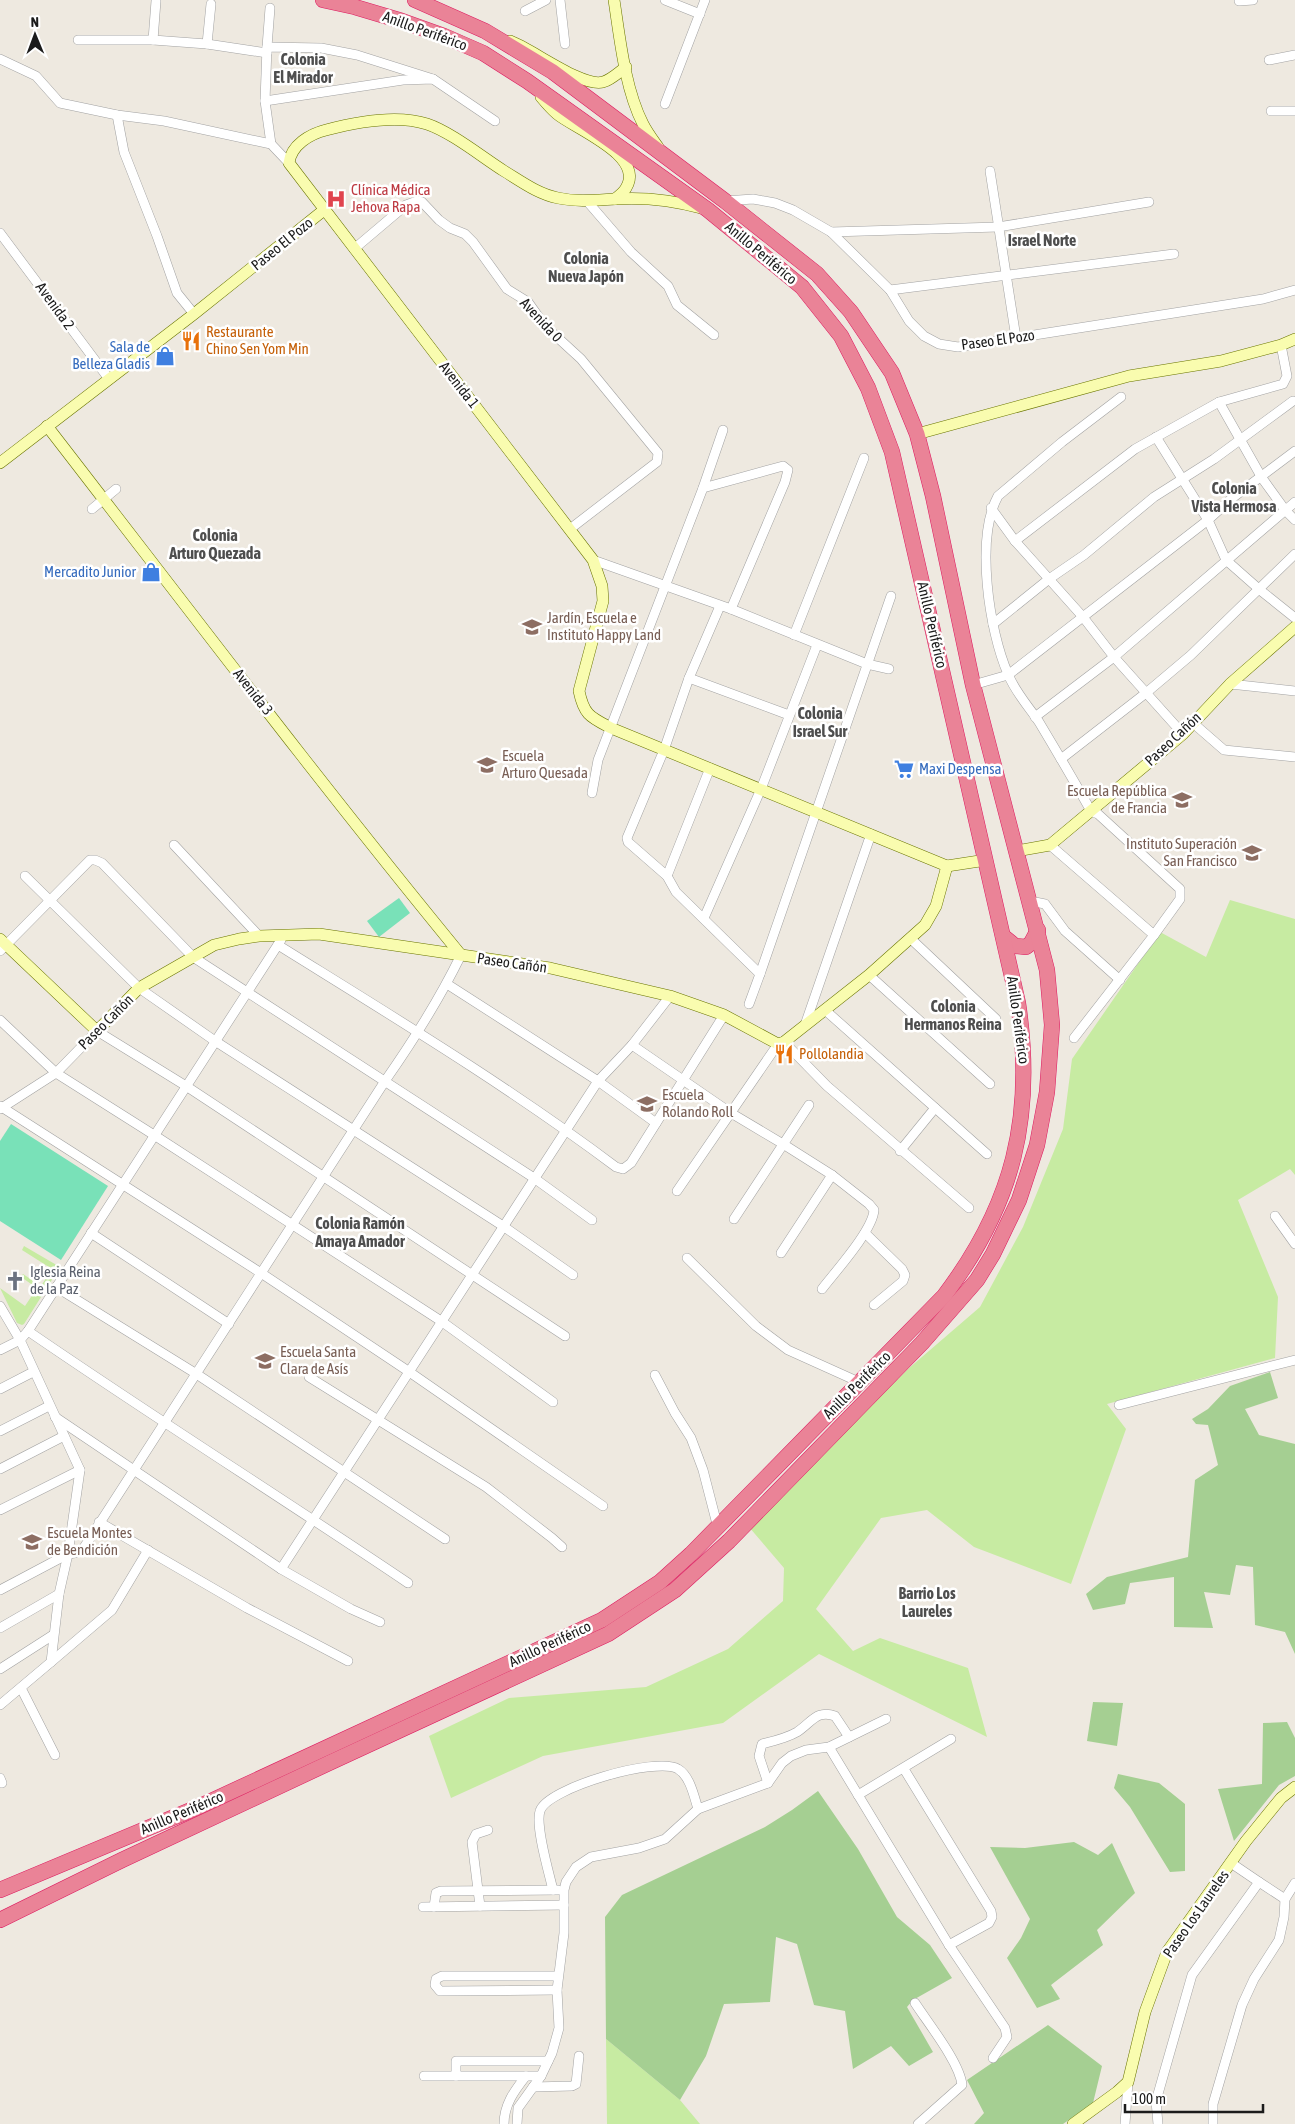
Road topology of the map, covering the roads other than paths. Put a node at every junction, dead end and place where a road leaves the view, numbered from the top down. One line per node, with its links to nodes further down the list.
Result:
1 (322, 0): 26 (highway, Anillo Periférico)
2 (415, 0): 15 (highway, Anillo Periférico)
3 (546, 0): 13 (street)
4 (560, 0): 19 (street)
5 (614, 0): 24 (street)
6 (665, 0): 14 (street)
7 (705, 0): 14 (street)
8 (1253, 0): 10 (street)
9 (156, 1): 17 (street)
10 (1239, 1)
11 (211, 4): 18 (street)
12 (270, 8): 20 (street)
13 (525, 12)
14 (700, 14): 28 (street)
15 (485, 31): 24 (street); 34 (highway, Anillo Periférico)
16 (78, 40): 17 (street)
17 (153, 40): 18 (street)
18 (207, 44): 20 (street)
19 (565, 44)
20 (267, 50): 25 (street); 27 (street)
21 (1295, 55): 23 (street)
22 (0, 59): 31 (street)
23 (1269, 60)
24 (626, 67): 34 (street)
25 (433, 79): 27 (street); 32 (street)
26 (527, 81): 37 (street); 42 (highway, Anillo Periférico)
27 (265, 101): 33 (street)
28 (665, 104)
29 (1271, 111): 30 (street)
30 (1295, 111)
31 (117, 115): 33 (street); 51 (street)
32 (496, 122)
33 (271, 144): 35 (street)
34 (662, 153): 39 (highway, Anillo Periférico)
35 (288, 163): 38 (street); 41 (street, Paseo El Pozo)
36 (990, 171): 43 (street)
37 (615, 199): 38 (street); 42 (street)
38 (587, 201): 52 (street)
39 (725, 201): 44 (street, Paseo El Pozo); 62 (highway, Anillo Periférico)
40 (1149, 202): 43 (street)
41 (324, 210): 46 (street, Avenida 1); 51 (street, Paseo El Pozo)
42 (708, 210): 93 (highway, Anillo Periférico)
43 (998, 227): 44 (street); 48 (street)
44 (831, 232): 49 (street, Paseo El Pozo)
45 (0, 234): 56 (street, Avenida 2)
46 (354, 249): 79 (street, Avenida 1); 79 (street, Avenida 0)
47 (1174, 254): 48 (street)
48 (1006, 275): 49 (street); 53 (street)
49 (890, 290): 53 (street, Paseo El Pozo)
50 (1295, 290): 53 (street, Paseo El Pozo)
51 (194, 314): 56 (street, Paseo El Pozo)
52 (714, 335)
53 (1016, 338)
54 (1295, 339): 55 (street)
55 (1281, 345): 59 (street); 62 (street)
56 (109, 379): 60 (street, Paseo El Pozo)
57 (1121, 397): 75 (street)
58 (1292, 401): 64 (street)
59 (1219, 402): 63 (street); 64 (street)
60 (47, 426): 67 (street, Paseo El Pozo); 72 (street, Avenida 3)
61 (723, 430): 70 (street)
62 (917, 434): 90 (highway, Anillo Periférico)
63 (1156, 437): 69 (street); 80 (street)
64 (1240, 441): 68 (street); 69 (street)
65 (1295, 451): 68 (street)
66 (864, 458): 96 (street)
67 (0, 463)
68 (1262, 478): 76 (street); 77 (street)
69 (1182, 480): 77 (street); 84 (street)
70 (703, 488): 85 (street); 89 (street)
71 (116, 489): 72 (street)
72 (104, 499): 74 (street); 138 (street, Avenida 3)
73 (1295, 502): 76 (street)
74 (92, 508)
75 (992, 508): 80 (street); 94 (street)
76 (1285, 510): 78 (street); 83 (street)
77 (1208, 520): 83 (street); 91 (street)
78 (1295, 520)
79 (570, 529): 82 (street, Avenida 1)
80 (1016, 541): 84 (street)
81 (1295, 554): 86 (street)
82 (593, 560): 85 (street); 110 (street, Avenida 1)
83 (1226, 560): 86 (street); 98 (street)
84 (1049, 579): 91 (street); 94 (street)
85 (665, 587): 88 (street); 110 (street)
86 (1260, 590): 92 (street); 106 (street)
87 (891, 596): 99 (street)
88 (720, 606): 89 (street); 102 (street)
89 (731, 609): 96 (street)
90 (959, 616): 93 (highway); 104 (highway, Anillo Periférico)
91 (1083, 617): 98 (street); 101 (street)
92 (1295, 618)
93 (932, 621): 124 (highway, Anillo Periférico)
94 (993, 624): 101 (street)
95 (1295, 627): 103 (street, Paseo Cañón)
96 (794, 635): 97 (street)
97 (817, 645): 99 (street); 107 (street)
98 (1114, 657): 106 (street); 108 (street)
99 (867, 664): 100 (street); 119 (street)
100 (889, 669)
101 (1008, 674): 104 (street); 108 (street)
102 (689, 678): 107 (street); 112 (street)
103 (1230, 684): 105 (street); 109 (street, Paseo Cañón)
104 (974, 685): 123 (highway, Anillo Periférico)
105 (1295, 691)
106 (1146, 693): 111 (street); 114 (street)
107 (789, 715): 116 (street)
108 (1035, 717): 114 (street)
109 (1193, 723): 111 (street, Paseo Cañón); 113 (street)
110 (611, 728): 112 (street, Avenida 1); 117 (street)
111 (1183, 734): 118 (street, Paseo Cañón)
112 (664, 750): 115 (street, Avenida 1); 127 (street)
113 (1295, 757)
114 (1062, 759): 118 (street)
115 (710, 768): 116 (street, Avenida 1); 127 (street)
116 (761, 789): 119 (street, Avenida 1); 130 (street)
117 (592, 793)
118 (1091, 811): 122 (street, Paseo Cañón); 132 (street)
119 (818, 812): 120 (street, Avenida 1); 140 (street)
120 (871, 834): 125 (street, Avenida 1); 152 (street)
121 (174, 845): 133 (street)
122 (1050, 845): 123 (street, Paseo Cañón); 132 (street)
123 (1016, 851): 129 (highway, Anillo Periférico)
124 (986, 860): 125 (street); 134 (highway, Anillo Periférico)
125 (947, 866): 135 (street)
126 (25, 876): 128 (street)
127 (667, 876): 130 (street)
128 (50, 900): 137 (street); 139 (street); 144 (street)
129 (1030, 901): 131 (highway, Anillo Periférico); 142 (street)
130 (704, 918): 140 (street)
131 (1038, 930): 134 (highway); 269 (highway, Anillo Periférico)
132 (1154, 935): 142 (street)
133 (259, 936): 136 (street, Paseo Cañón); 139 (street, Paseo Cañón)
134 (1004, 937): 211 (highway, Anillo Periférico)
135 (911, 939): 141 (street); 150 (street)
136 (281, 940): 138 (street, Paseo Cañón); 145 (street); 154 (street)
137 (2, 945): 153 (street)
138 (461, 955): 143 (street); 146 (street, Paseo Cañón)
139 (194, 956): 144 (street, Paseo Cañón); 145 (street)
140 (760, 974): 147 (street)
141 (869, 975): 148 (street); 163 (street)
142 (1120, 980): 155 (street)
143 (447, 984): 154 (street); 162 (street)
144 (139, 988): 153 (street, Paseo Cañón); 156 (street)
145 (247, 992): 156 (street); 161 (street)
146 (670, 996): 149 (street, Paseo Cañón); 158 (street)
147 (749, 1004)
148 (825, 1010): 152 (street); 167 (street)
149 (724, 1015): 157 (street, Paseo Cañón); 160 (street)
150 (996, 1019)
151 (0, 1020): 159 (street)
152 (805, 1025): 157 (street)
153 (97, 1031): 159 (street, Paseo Cañón); 164 (street)
154 (418, 1033): 161 (street); 170 (street)
155 (1074, 1038)
156 (215, 1041): 164 (street); 171 (street)
157 (781, 1043): 168 (street); 174 (street)
158 (632, 1046): 160 (street); 162 (street)
159 (56, 1073): 166 (street, Paseo Cañón); 172 (street)
160 (684, 1080): 168 (street); 169 (street)
161 (385, 1081): 171 (street); 178 (street)
162 (598, 1081): 169 (street); 170 (street)
163 (990, 1084)
164 (186, 1086): 172 (street); 176 (street)
165 (809, 1105): 173 (street)
166 (1, 1107): 179 (street)
167 (934, 1108): 174 (street); 175 (street)
168 (731, 1113): 173 (street); 180 (street)
169 (656, 1123): 170 (street)
170 (565, 1129): 178 (street)
171 (354, 1130): 176 (street); 186 (street)
172 (154, 1135): 179 (street); 185 (street)
173 (784, 1144): 177 (street); 183 (street)
174 (900, 1151): 181 (street)
175 (987, 1154)
176 (323, 1176): 185 (street); 193 (street)
177 (832, 1176): 188 (street); 190 (street)
178 (534, 1178): 184 (street); 186 (street)
179 (122, 1184): 187 (street); 192 (street)
180 (677, 1191)
181 (969, 1208)
182 (1276, 1216): 189 (street)
183 (734, 1218)
184 (592, 1220)
185 (292, 1225): 192 (street); 199 (street)
186 (503, 1226): 193 (street); 194 (street)
187 (90, 1233): 195 (street); 200 (street)
188 (865, 1233): 196 (street); 197 (street)
189 (1295, 1244)
190 (781, 1254)
191 (687, 1258): 211 (street)
192 (261, 1273): 200 (street); 206 (street)
193 (472, 1273): 199 (street); 202 (street)
194 (573, 1275)
195 (56, 1287): 201 (street); 208 (street)
196 (822, 1289)
197 (874, 1305)
198 (1, 1310): 203 (street)
199 (442, 1321): 206 (street); 213 (street)
200 (229, 1324): 208 (street)
201 (28, 1331): 203 (street); 218 (street)
202 (565, 1336)
203 (20, 1340): 204 (street); 207 (street)
204 (0, 1350)
205 (1295, 1360): 214 (street)
206 (408, 1371): 217 (street); 225 (street)
207 (33, 1372): 212 (street); 215 (street)
208 (195, 1373): 218 (street); 224 (street)
209 (655, 1376): 229 (street)
210 (309, 1377): 217 (street)
211 (859, 1382): 229 (highway, Anillo Periférico)
212 (0, 1389)
213 (553, 1402)
214 (1119, 1405)
215 (50, 1406): 216 (street); 219 (street)
216 (56, 1417): 220 (street); 223 (street)
217 (377, 1419): 224 (street); 231 (street)
218 (163, 1423): 223 (street); 227 (street)
219 (0, 1431)
220 (64, 1436): 221 (street); 222 (street)
221 (0, 1469)
222 (80, 1470): 226 (street); 233 (street)
223 (133, 1470): 228 (street); 234 (street)
224 (344, 1472): 227 (street); 230 (street)
225 (603, 1506)
226 (0, 1510)
227 (314, 1519): 234 (street); 235 (street)
228 (99, 1522): 232 (street); 233 (street)
229 (718, 1528): 260 (highway, Anillo Periférico)
230 (445, 1539)
231 (562, 1547)
232 (148, 1550): 241 (street); 242 (street)
233 (68, 1554): 236 (street); 237 (street)
234 (281, 1570): 238 (street)
235 (408, 1583)
236 (0, 1590)
237 (59, 1594): 239 (street); 240 (street)
238 (380, 1622)
239 (0, 1628)
240 (53, 1635): 242 (street); 243 (street)
241 (348, 1661)
242 (51, 1662): 244 (street)
243 (0, 1668)
244 (21, 1688): 245 (street); 250 (street)
245 (0, 1705)
246 (886, 1719): 247 (street)
247 (849, 1737): 249 (street); 252 (street)
248 (951, 1739): 251 (street)
249 (829, 1747): 252 (street); 254 (street)
250 (55, 1756)
251 (904, 1769): 254 (street); 270 (street)
252 (768, 1783): 255 (street)
253 (1295, 1787): 257 (street, Paseo Los Laureles)
254 (858, 1795): 270 (street)
255 (698, 1809): 261 (street); 262 (street)
256 (488, 1830): 263 (street)
257 (1231, 1863): 258 (street); 281 (street, Paseo Los Laureles)
258 (1259, 1882): 264 (street); 288 (street)
259 (1295, 1882): 264 (street)
260 (0, 1890)
261 (553, 1890): 262 (street); 263 (street)
262 (564, 1890): 266 (street)
263 (480, 1892): 265 (street); 267 (street)
264 (1284, 1899): 289 (street)
265 (480, 1906): 266 (street); 267 (street)
266 (564, 1906): 271 (street)
267 (434, 1907): 268 (street)
268 (423, 1908)
269 (0, 1920)
270 (950, 1945): 275 (street)
271 (558, 1976): 272 (street); 272 (street)
272 (557, 1990): 276 (street)
273 (916, 2003): 285 (street)
274 (579, 2056): 282 (street)
275 (993, 2058)
276 (548, 2061): 278 (street); 280 (street)
277 (424, 2076): 278 (street)
278 (456, 2076): 279 (street)
279 (526, 2076): 280 (street); 283 (street)
280 (541, 2076): 282 (street)
281 (1128, 2082): 286 (street); 287 (street)
282 (533, 2087): 284 (street)
283 (504, 2124)
284 (517, 2124)
285 (918, 2124)
286 (1073, 2124)
287 (1125, 2124)
288 (1158, 2124)
289 (1212, 2124)

